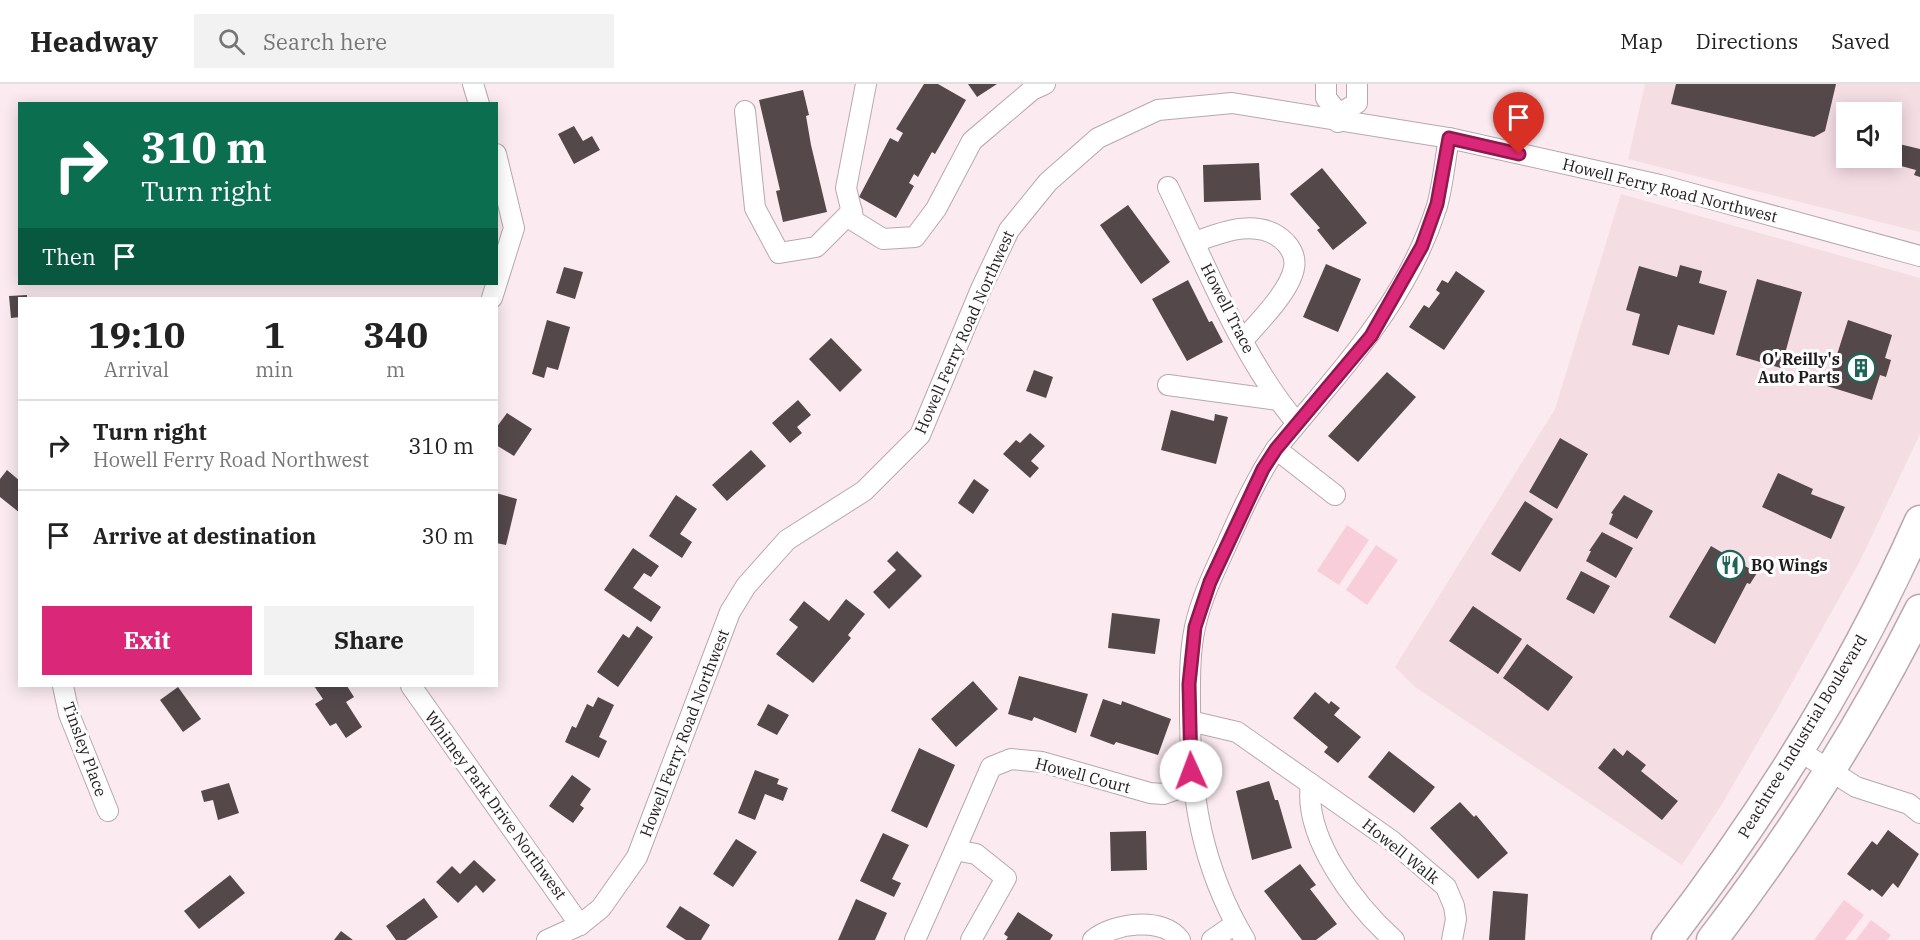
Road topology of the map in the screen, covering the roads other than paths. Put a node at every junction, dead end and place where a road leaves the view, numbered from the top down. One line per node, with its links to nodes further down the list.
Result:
1 (473, 84): 6 (street)
2 (866, 84): 12 (street)
3 (1045, 84): 12 (street)
4 (1326, 84): 8 (street)
5 (1357, 84): 8 (street)
6 (478, 102)
7 (745, 111): 12 (street)
8 (1339, 118): 9 (street, Howell Ferry Road Northwest); 34 (street, Howell Ferry Road Northwest)
9 (1449, 138): 14 (street, Howell Ferry Road Northwest); 19 (street)
10 (498, 162): 15 (street)
11 (1168, 187): 13 (street, Howell Trace)
12 (852, 211)
13 (1195, 242): 16 (street, Howell Trace); 16 (street)
14 (1920, 256)
15 (498, 279)
16 (1243, 340): 18 (street, Howell Trace)
17 (1168, 385): 18 (street)
18 (1278, 400): 19 (street, Howell Trace)
19 (1297, 423): 20 (street)
20 (1276, 449): 21 (street); 26 (street)
21 (1335, 495)
22 (1920, 521): 27 (highway, Peachtree Industrial Boulevard)
23 (1920, 610): 28 (highway)
24 (63, 687): 32 (street, Tinsley Place)
25 (412, 687): 34 (street, Whitney Park Drive Northwest)
26 (1190, 721): 29 (street); 30 (street, Howell Walk)
27 (1798, 750): 28 (street); 44 (highway, Peachtree Industrial Boulevard)
28 (1830, 770): 31 (street); 45 (highway)
29 (1192, 784): 33 (street, Howell Court); 35 (street)
30 (1311, 784): 42 (street); 43 (street, Howell Walk)
31 (1916, 806)
32 (108, 811)
33 (955, 850): 37 (street, Howell Court); 38 (street)
34 (580, 924): 36 (street, Howell Ferry Road Northwest)
35 (1240, 932): 41 (street)
36 (547, 940)
37 (915, 940)
38 (971, 940)
39 (1093, 940): 40 (street)
40 (1180, 940)
41 (1212, 940)
42 (1394, 940)
43 (1452, 940)
44 (1667, 940)
45 (1712, 940)

